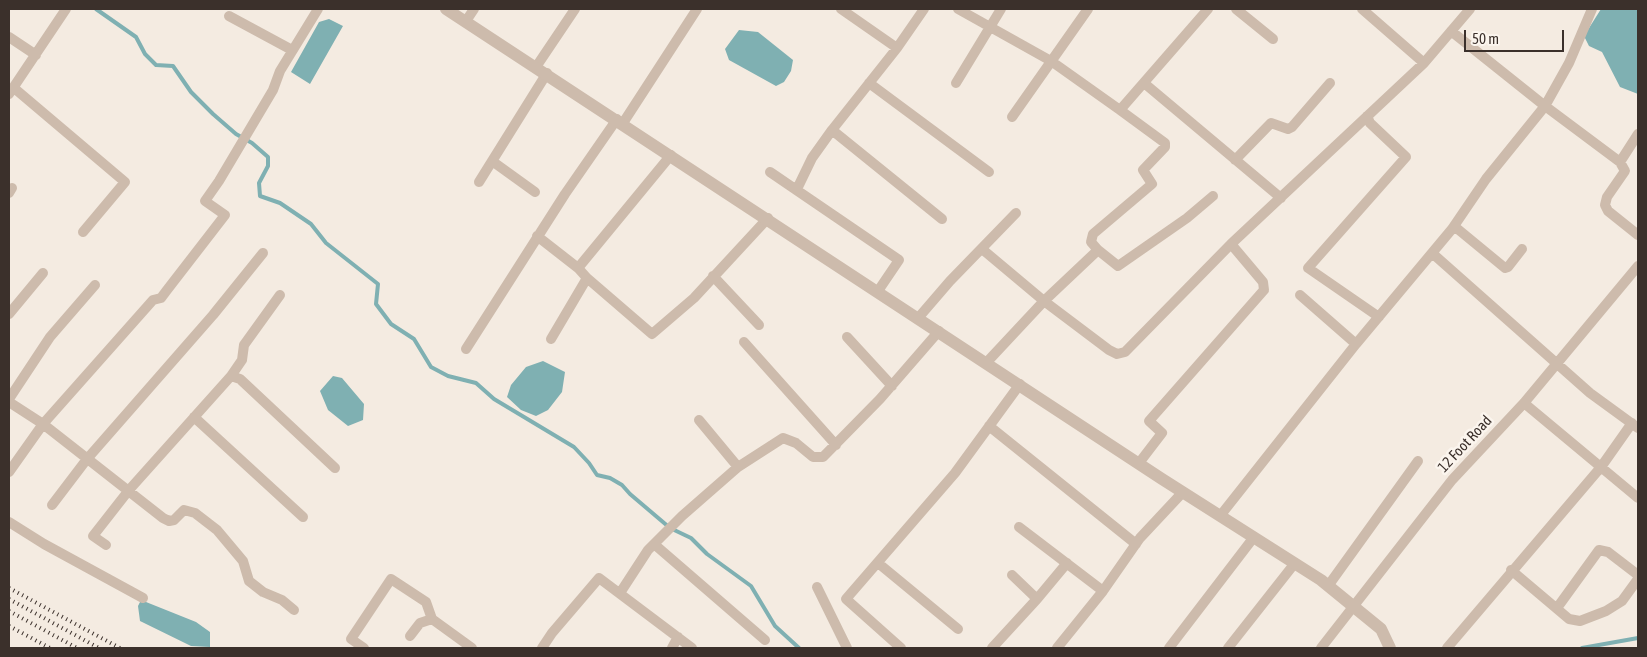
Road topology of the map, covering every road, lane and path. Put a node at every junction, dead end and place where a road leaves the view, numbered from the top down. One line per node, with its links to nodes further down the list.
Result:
1 (66, 9): 25 (street)
2 (318, 9): 24 (street)
3 (446, 9): 18 (street)
4 (474, 9): 18 (street)
5 (575, 9): 28 (street)
6 (697, 9): 38 (street)
7 (841, 9): 23 (street)
8 (924, 9): 23 (street)
9 (958, 9): 19 (street)
10 (1001, 9): 19 (street)
11 (1088, 9): 26 (street)
12 (1208, 9): 32 (street)
13 (1236, 9): 22 (street)
14 (1362, 9): 27 (street)
15 (1470, 9): 20 (street)
16 (1592, 9): 34 (street)
17 (229, 16): 24 (street)
18 (466, 21): 28 (street)
19 (989, 26): 26 (street); 31 (street)
20 (1450, 31): 27 (street); 34 (street)
21 (9, 37): 25 (street)
22 (1273, 39)
23 (897, 48): 30 (street)
24 (292, 50): 94 (street)
25 (36, 55): 33 (street)
26 (1051, 62): 35 (street); 37 (street)
27 (1424, 63): 36 (street)
28 (541, 70): 38 (street); 43 (street)
29 (1330, 82): 42 (street)
30 (869, 83): 39 (street); 46 (street)
31 (956, 83)
32 (1144, 83): 35 (street); 42 (street)
33 (11, 91): 56 (street)
34 (1545, 106): 44 (street); 55 (street)
35 (1120, 110): 62 (street)
36 (1367, 116): 51 (street); 77 (street)
37 (1012, 117)
38 (620, 121): 41 (street); 58 (street)
39 (832, 130): 48 (street); 54 (street)
40 (1638, 134): 44 (street)
41 (671, 155): 53 (street); 66 (street)
42 (1236, 160): 51 (street)
43 (492, 162): 47 (street); 49 (street)
44 (1620, 162): 57 (street)
45 (770, 172): 48 (street)
46 (988, 172)
47 (479, 182)
48 (797, 188): 71 (street)
49 (535, 192)
50 (1213, 196): 62 (street)
51 (1280, 198): 59 (street)
52 (1016, 213): 60 (street)
53 (768, 218): 68 (street); 71 (street)
54 (942, 219)
55 (1454, 226): 61 (street); 64 (street)
56 (83, 232)
57 (1638, 235)
58 (537, 236): 66 (street); 84 (street)
59 (1231, 244): 74 (street); 100 (street)
60 (982, 249): 74 (street); 76 (street)
61 (1522, 249)
62 (1098, 250): 74 (street)
63 (263, 253): 98 (street)
64 (1432, 253): 77 (street); 86 (street)
65 (1638, 266): 86 (street, 12 Foot Road)
66 (578, 268): 69 (street)
67 (43, 273): 75 (street)
68 (713, 276): 69 (street); 78 (street)
69 (586, 278): 81 (street)
70 (95, 285): 90 (street)
71 (878, 291): 76 (street)
72 (280, 295): 87 (street)
73 (1300, 295): 83 (street)
74 (1044, 301): 85 (street)
75 (9, 314)
76 (919, 317): 79 (street)
77 (1379, 317): 83 (street)
78 (760, 325)
79 (939, 331): 85 (street); 89 (street)
80 (848, 337): 89 (street)
81 (551, 339)
82 (744, 342): 97 (street)
83 (1356, 344): 109 (street)
84 (466, 349)
85 (987, 362): 88 (street)
86 (1556, 364): 91 (street, 12 Foot Road); 96 (street)
87 (231, 376): 92 (street); 103 (street)
88 (1020, 384): 95 (street); 100 (street)
89 (892, 386): 97 (street)
90 (9, 400): 94 (street)
91 (1524, 403): 102 (street); 130 (street, 12 Foot Road)
92 (194, 418): 105 (street); 110 (street)
93 (699, 420): 101 (street)
94 (43, 424): 98 (street); 104 (street)
95 (989, 426): 115 (street); 117 (street)
96 (1635, 426): 102 (street)
97 (836, 445): 101 (street)
98 (87, 459): 105 (street); 108 (street)
99 (1418, 461): 124 (street)
100 (1139, 463): 106 (street)
101 (738, 467): 114 (street)
102 (1601, 467): 107 (street); 120 (street)
103 (335, 468)
104 (9, 472)
105 (128, 490): 116 (street); 132 (street)
106 (1183, 492): 109 (street); 115 (street)
107 (1638, 498)
108 (52, 505)
109 (1220, 516): 113 (street)
110 (303, 517)
111 (9, 522): 128 (street)
112 (1019, 527): 118 (street)
113 (1254, 537): 119 (street); 147 (street)
114 (654, 544): 127 (street); 137 (street)
115 (1136, 544): 126 (street)
116 (106, 545)
117 (878, 563): 134 (street); 144 (street)
118 (1067, 563): 126 (street); 129 (street)
119 (1295, 563): 124 (street); 148 (street)
120 (1512, 570): 131 (street); 151 (street)
121 (1012, 575): 129 (street)
122 (1638, 575): 131 (street)
123 (1638, 579): 131 (street)
124 (1328, 586): 130 (street)
125 (817, 587): 143 (street)
126 (1103, 591): 146 (street)
127 (620, 593): 136 (street); 140 (street)
128 (143, 598)
129 (1037, 598): 145 (street)
130 (1354, 607): 149 (street, 12 Foot Road); 150 (street)
131 (1557, 608)
132 (294, 610)
133 (432, 619): 135 (street); 138 (street); 139 (street)
134 (958, 629)
135 (410, 636)
136 (678, 637): 141 (street); 142 (street)
137 (765, 640)
138 (364, 648)
139 (472, 648)
140 (542, 648)
141 (672, 648)
142 (692, 648)
143 (847, 648)
144 (901, 648)
145 (992, 648)
146 (1057, 648)
147 (1168, 648)
148 (1228, 648)
149 (1321, 648)
150 (1390, 648)
151 (1447, 648)

